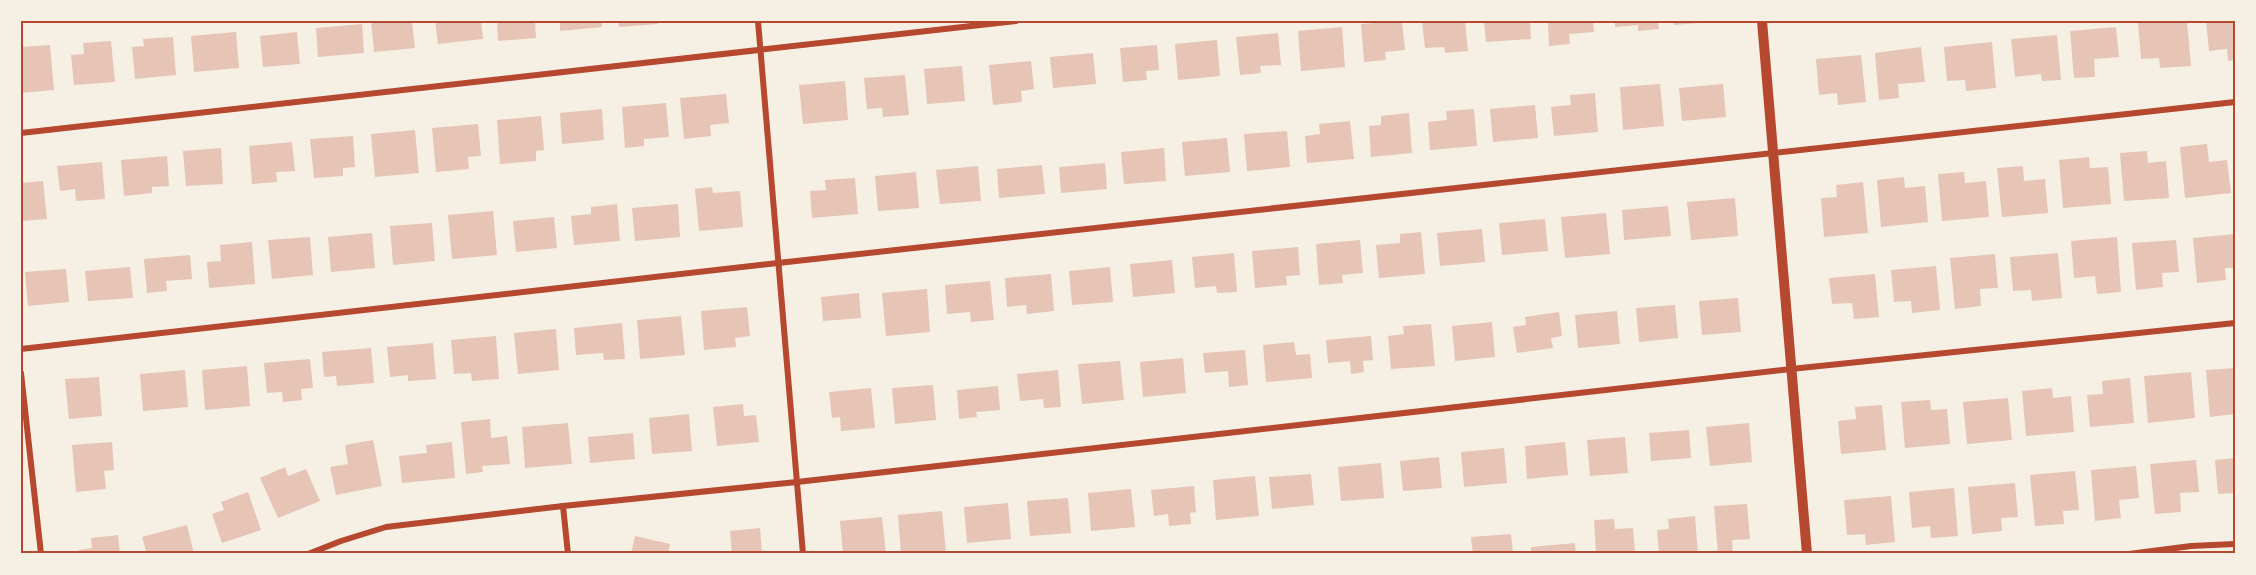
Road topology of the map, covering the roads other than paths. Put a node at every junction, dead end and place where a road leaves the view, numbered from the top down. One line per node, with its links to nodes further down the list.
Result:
1 (758, 21): 4 (street)
2 (1016, 21): 4 (street)
3 (1762, 21): 7 (street)
4 (761, 50): 6 (street); 8 (street)
5 (2235, 102): 7 (street)
6 (21, 133)
7 (1772, 152): 8 (street); 11 (street)
8 (778, 262): 10 (street); 13 (street)
9 (2235, 323): 11 (street)
10 (21, 349)
11 (1791, 369): 13 (street); 20 (street)
12 (21, 373): 16 (street)
13 (797, 482): 14 (street); 19 (street)
14 (563, 506): 17 (street); 18 (street)
15 (2235, 544): 21 (street)
16 (41, 554)
17 (308, 554)
18 (568, 554)
19 (803, 554)
20 (1807, 554)
21 (2130, 554)

